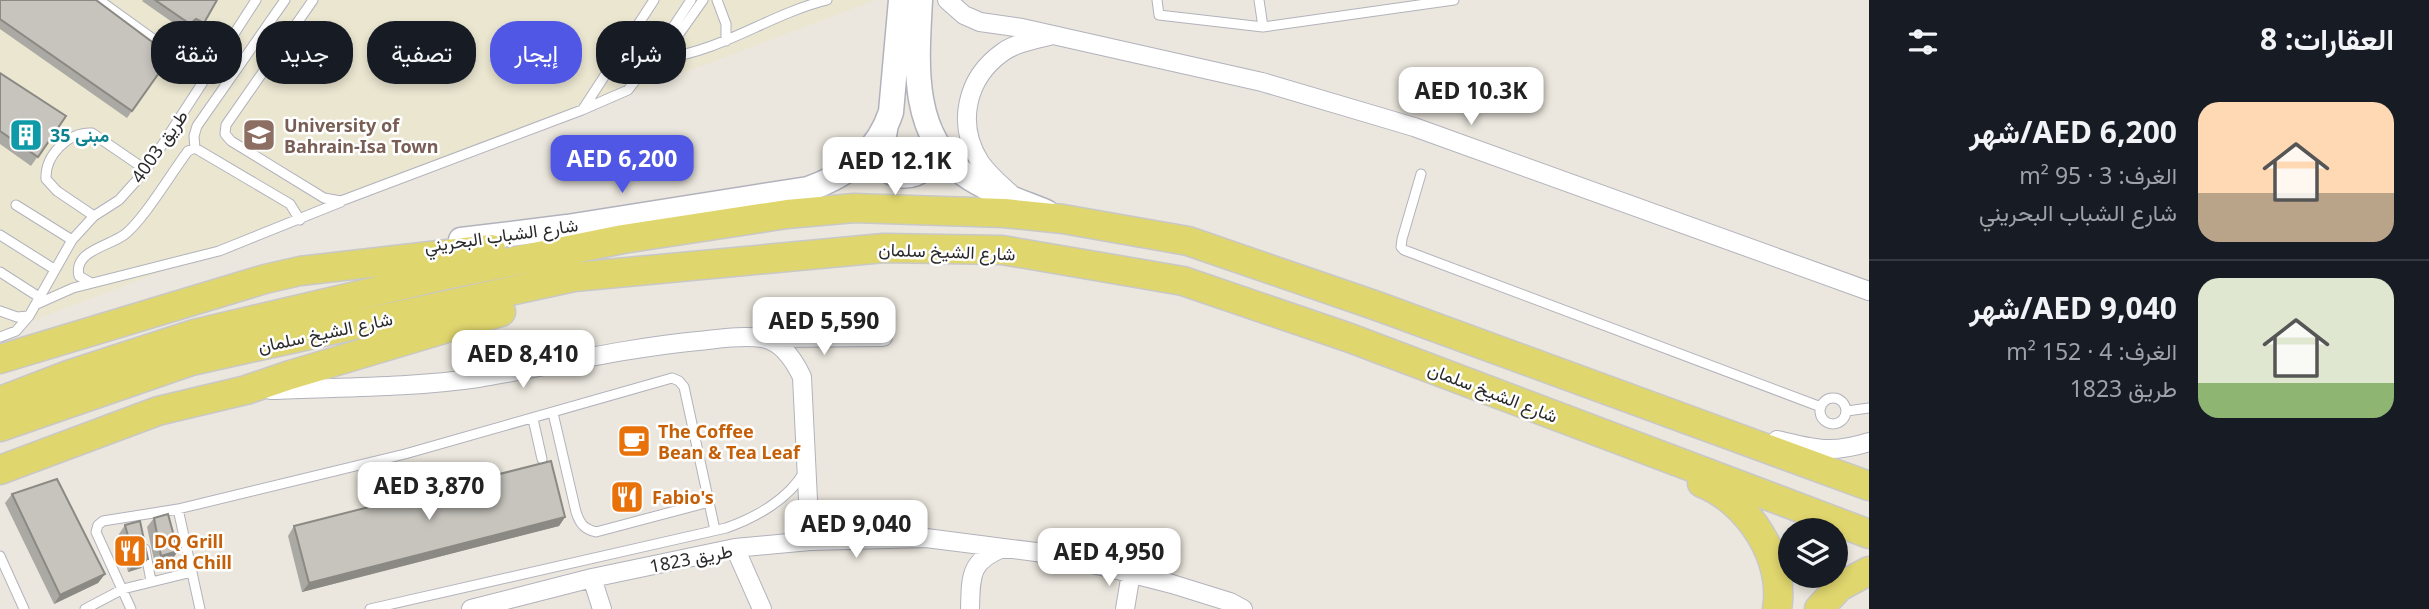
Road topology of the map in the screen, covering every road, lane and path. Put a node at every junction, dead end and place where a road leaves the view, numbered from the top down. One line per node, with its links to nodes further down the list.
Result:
1 (99, 0): 23 (lane)
2 (256, 0): 19 (lane, طريق 4003)
3 (285, 0): 31 (lane)
4 (313, 0): 34 (lane)
5 (654, 0): 28 (lane)
6 (691, 0): 18 (lane)
7 (703, 0): 20 (lane)
8 (717, 0): 17 (lane)
9 (729, 0): 17 (lane)
10 (827, 0): 24 (lane)
11 (901, 0): 29 (street, شارع الشباب البحريني)
12 (920, 0): 30 (street)
13 (947, 0): 22 (street)
14 (1157, 0): 21 (lane)
15 (1259, 0): 21 (lane)
16 (1454, 0): 21 (lane)
17 (722, 10): 24 (lane)
18 (677, 21)
19 (242, 22)
20 (686, 25)
21 (1263, 27)
22 (1052, 35): 35 (street); 48 (street)
23 (151, 37)
24 (726, 41): 25 (lane)
25 (686, 54)
26 (201, 84): 32 (lane, طريق 4003)
27 (633, 84): 28 (lane)
28 (582, 110): 34 (lane)
29 (886, 128): 30 (street); 45 (street, شارع الشباب البحريني)
30 (935, 144): 35 (street)
31 (195, 148): 39 (lane); 47 (lane)
32 (146, 170): 37 (lane, طريق 4003); 37 (lane)
33 (1421, 174): 59 (lane)
34 (346, 200): 39 (lane)
35 (1017, 200): 38 (street)
36 (16, 205): 42 (lane)
37 (94, 216): 42 (lane, طريق 4003)
38 (1063, 219): 41 (main road, شارع الشيخ سلمان); 65 (main road, شارع الشيخ سلمان)
39 (300, 220): 47 (lane)
40 (0, 234): 44 (lane)
41 (623, 239): 45 (main road); 58 (main road, شارع الشيخ سلمان)
42 (72, 240): 44 (lane, طريق 4003)
43 (720, 264): 56 (main road, شارع الشيخ سلمان); 57 (main road); 64 (main road, شارع الشيخ سلمان)
44 (54, 270): 49 (lane, طريق 4003)
45 (300, 271): 55 (main road)
46 (0, 272): 49 (lane)
47 (91, 283): 49 (lane)
48 (1869, 291)
49 (37, 301): 51 (lane, طريق 4003)
50 (0, 311): 51 (lane)
51 (29, 316): 52 (lane, طريق 4003)
52 (0, 337)
53 (883, 337): 54 (street)
54 (765, 338): 57 (street); 68 (street)
55 (0, 359)
56 (1426, 367): 76 (main road, شارع الشيخ سلمان); 101 (main road)
57 (246, 390): 69 (main road)
58 (0, 401)
59 (1821, 407): 61 (lane); 61 (lane)
60 (1869, 408): 61 (lane)
61 (1847, 411)
62 (553, 413): 63 (lane); 71 (lane); 71 (lane)
63 (533, 419): 67 (lane); 72 (lane)
64 (0, 427)
65 (1715, 428): 66 (street); 70 (main road, شارع الشيخ سلمان)
66 (1869, 442)
67 (542, 459)
68 (807, 465): 75 (lane); 77 (street)
69 (0, 470)
70 (1869, 486)
71 (709, 502): 75 (lane)
72 (178, 509): 73 (lane); 84 (lane)
73 (138, 516): 74 (lane); 89 (lane)
74 (141, 529)
75 (715, 530): 94 (lane)
76 (1869, 534)
77 (810, 541): 78 (street, طريق 1823); 80 (street, طريق 1823)
78 (950, 541): 81 (street, طريق 1823); 88 (street)
79 (143, 542): 87 (lane)
80 (734, 548): 86 (street, طريق 1823); 97 (street)
81 (1004, 548): 85 (street, طريق 1823); 88 (street)
82 (0, 556): 90 (lane)
83 (1869, 571): 102 (main road)
84 (192, 572): 87 (lane); 93 (lane)
85 (1131, 573): 99 (street); 100 (street, طريق 1823)
86 (592, 578): 95 (street, طريق 1823); 96 (street)
87 (151, 581): 89 (lane)
88 (971, 582): 98 (street)
89 (123, 589): 91 (lane); 92 (lane)
90 (24, 609)
91 (85, 609)
92 (131, 609)
93 (200, 609)
94 (370, 609)
95 (471, 609)
96 (602, 609)
97 (762, 609)
98 (970, 609)
99 (1125, 609)
100 (1243, 609)
101 (1777, 609)
102 (1819, 609)

